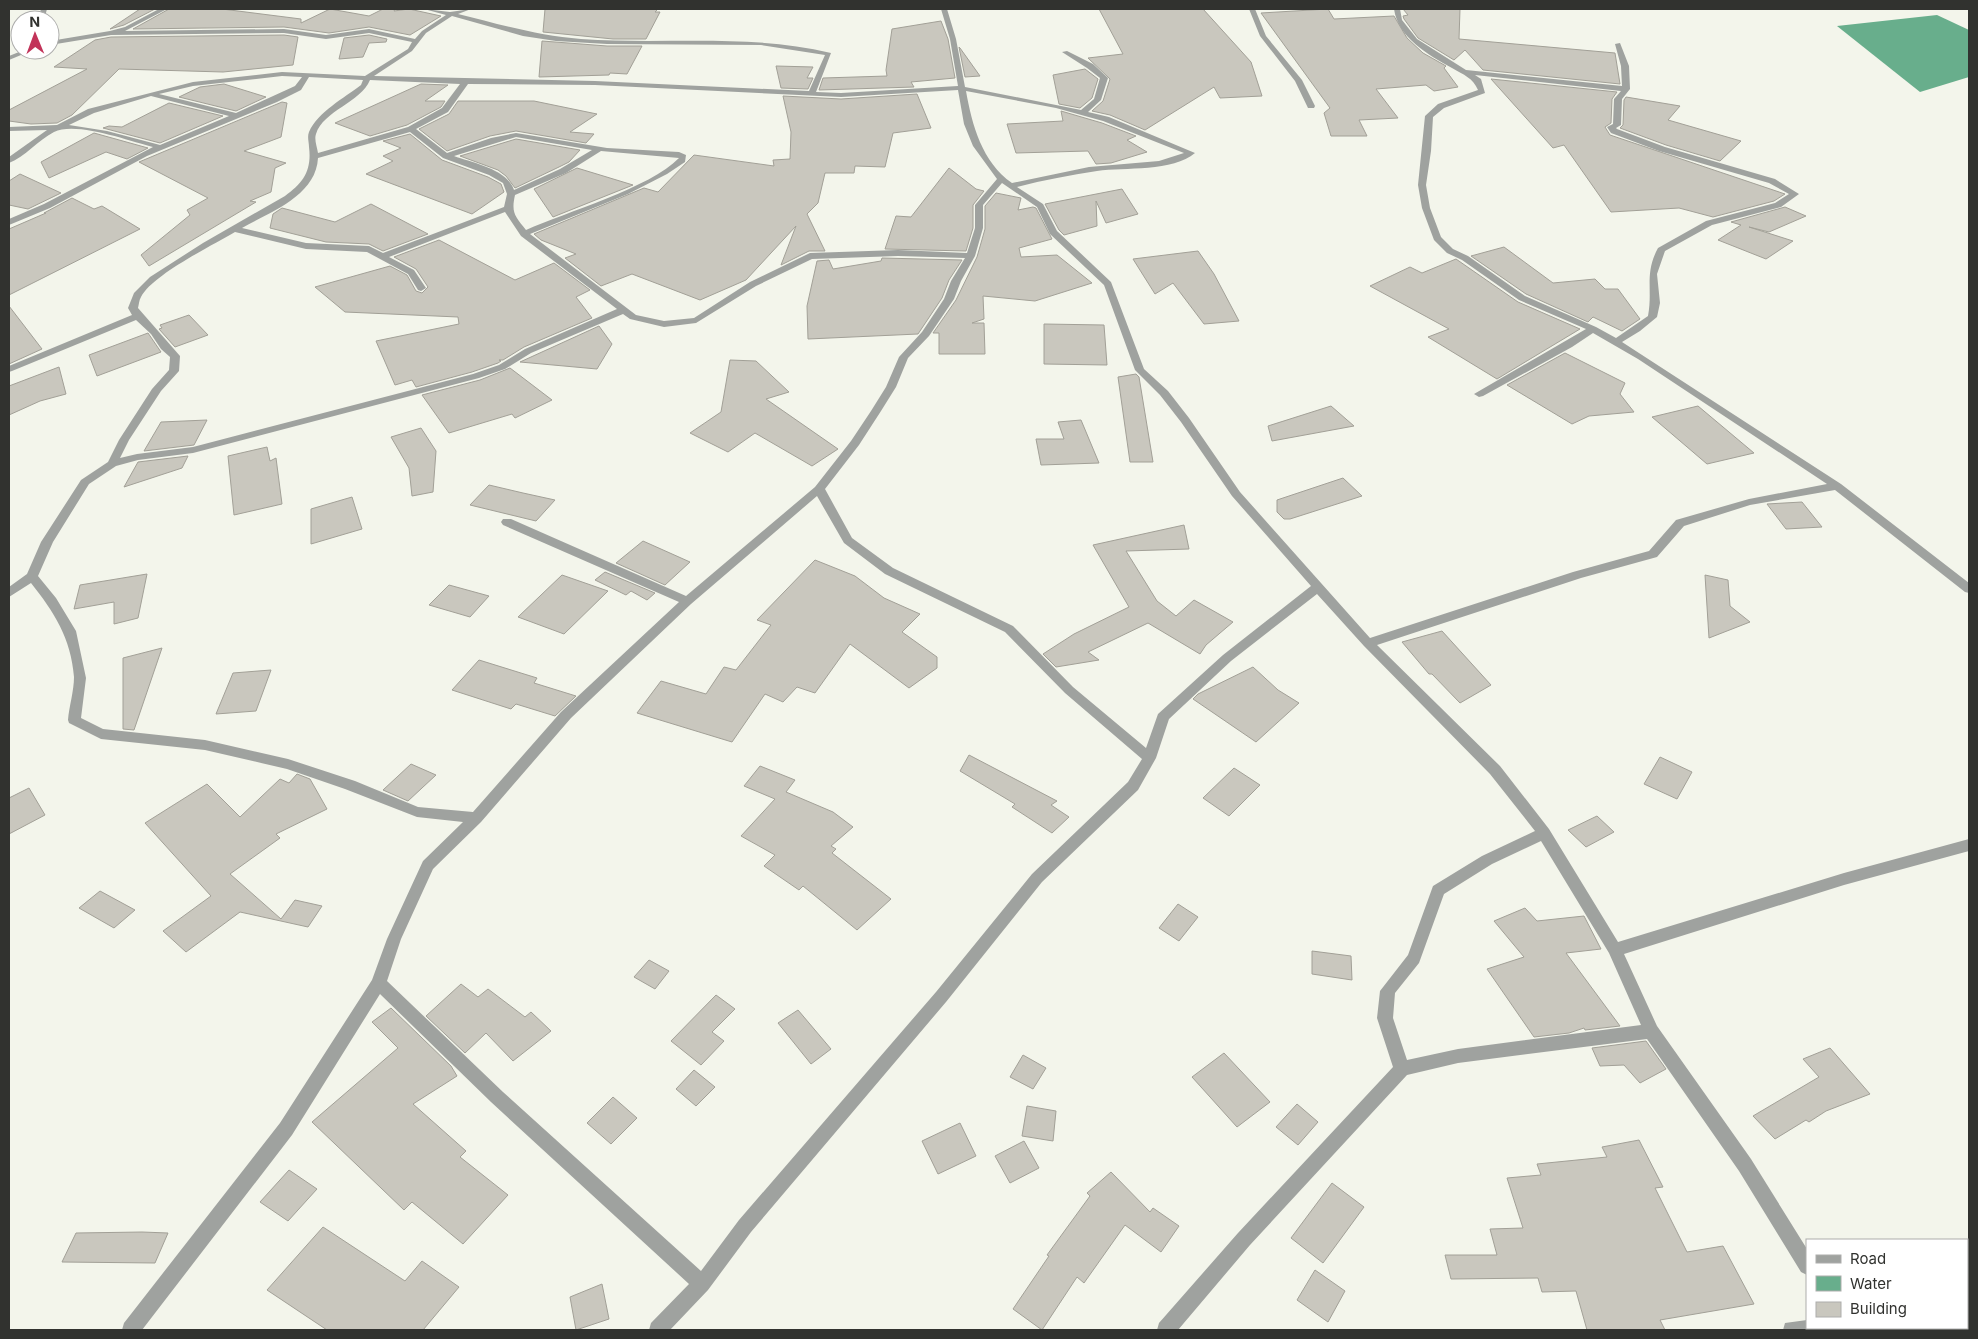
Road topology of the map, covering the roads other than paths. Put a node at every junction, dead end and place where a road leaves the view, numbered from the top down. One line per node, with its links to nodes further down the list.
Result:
1 (164, 9): 8 (street)
2 (426, 9): 7 (street)
3 (468, 9): 7 (street)
4 (944, 9): 17 (street)
5 (1252, 9): 21 (street)
6 (1397, 9): 13 (street)
7 (453, 13): 10 (street); 19 (street)
8 (111, 33): 9 (street); 10 (street)
9 (60, 38)
10 (415, 41): 15 (street)
11 (1618, 44): 18 (street)
12 (1065, 52): 22 (street)
13 (1463, 71): 18 (street); 43 (street)
14 (306, 77): 15 (street); 20 (street); 23 (street)
15 (368, 77): 16 (street); 30 (street)
16 (465, 82): 19 (street); 26 (street)
17 (961, 88): 19 (street); 22 (street); 32 (street)
18 (1626, 89): 44 (street)
19 (812, 93)
20 (149, 95): 23 (street); 24 (street)
21 (1311, 106)
22 (1082, 113): 32 (street)
23 (238, 116): 27 (street)
24 (58, 127): 25 (street); 27 (street); 31 (street)
25 (9, 129)
26 (411, 129): 29 (street); 30 (street)
27 (160, 147): 35 (street)
28 (599, 149): 29 (street); 33 (street); 37 (street)
29 (446, 156): 33 (street)
30 (314, 157): 36 (street)
31 (9, 161)
32 (1005, 182): 39 (street); 52 (street)
33 (511, 194): 34 (street)
34 (508, 208): 37 (street); 38 (street)
35 (9, 222)
36 (234, 229): 38 (street); 42 (street)
37 (524, 234): 41 (street)
38 (383, 256): 40 (street)
39 (971, 256): 41 (street); 49 (street)
40 (421, 288)
41 (624, 310): 47 (street)
42 (138, 316): 45 (street); 47 (street)
43 (1593, 329): 44 (street); 46 (street)
44 (1616, 342): 48 (street)
45 (9, 369)
46 (1479, 394)
47 (112, 464): 51 (street)
48 (1837, 486): 53 (street); 56 (street)
49 (819, 489): 55 (street); 57 (street)
50 (507, 522): 55 (street)
51 (32, 576): 54 (street); 58 (street)
52 (1318, 587): 56 (street); 57 (street)
53 (1969, 589)
54 (9, 593)
55 (687, 602): 58 (street)
56 (1368, 643): 59 (street)
57 (1149, 758): 66 (street)
58 (476, 818): 62 (street)
59 (1544, 834): 61 (street); 64 (street)
60 (1969, 844): 61 (street)
61 (1615, 950): 63 (street)
62 (379, 983): 66 (street); 68 (street)
63 (1651, 1031): 64 (street); 65 (street)
64 (1402, 1069): 70 (street)
65 (1806, 1264)
66 (702, 1284): 69 (street)
67 (1806, 1329): 71 (street)
68 (131, 1330)
69 (658, 1330)
70 (1166, 1330)
71 (1792, 1330)

